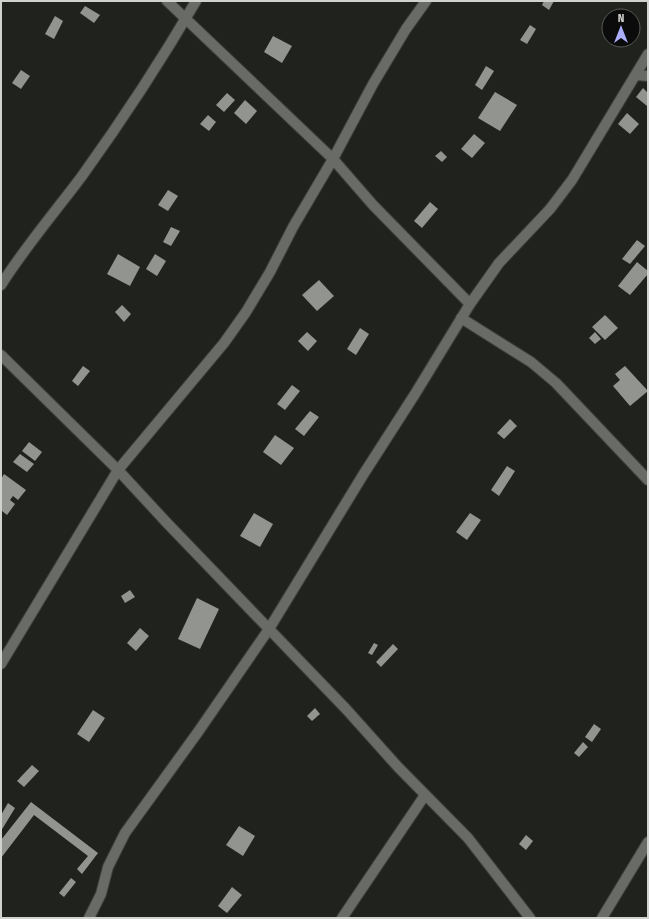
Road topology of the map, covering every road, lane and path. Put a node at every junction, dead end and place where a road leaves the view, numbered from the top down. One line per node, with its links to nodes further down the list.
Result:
1 (167, 1): 4 (street)
2 (196, 1): 4 (street)
3 (426, 1): 8 (street)
4 (186, 18): 8 (street); 9 (street)
5 (648, 54): 6 (street)
6 (636, 75): 7 (street); 10 (street)
7 (648, 76)
8 (333, 159): 10 (street); 13 (street)
9 (1, 285)
10 (470, 304): 11 (street)
11 (461, 318): 14 (street); 15 (street)
12 (1, 355): 13 (street)
13 (118, 470): 15 (street); 16 (street)
14 (646, 473)
15 (269, 629): 17 (street); 19 (street)
16 (1, 664)
17 (425, 795): 20 (street); 21 (street)
18 (648, 842): 22 (street)
19 (89, 918)
20 (342, 918)
21 (530, 918)
22 (602, 918)

